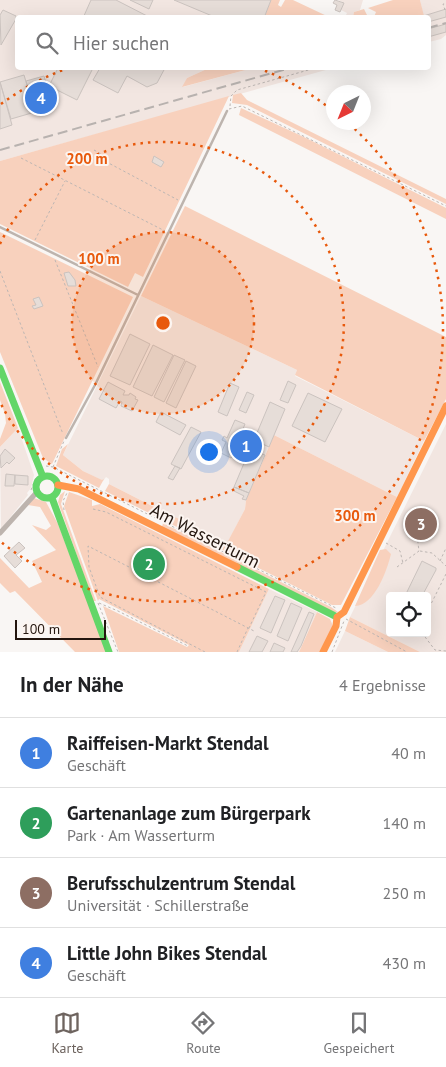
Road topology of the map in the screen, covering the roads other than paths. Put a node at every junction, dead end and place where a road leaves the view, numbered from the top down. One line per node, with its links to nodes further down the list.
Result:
1 (227, 111): 3 (lane)
2 (0, 227): 3 (lane)
3 (138, 295): 6 (lane)
4 (0, 368): 7 (street)
5 (446, 406): 12 (street)
6 (66, 438)
7 (43, 477): 8 (street); 9 (street)
8 (58, 485): 10 (street); 12 (street, Am Wasserturm)
9 (37, 492): 10 (street); 11 (street)
10 (52, 498): 13 (street)
11 (0, 533)
12 (341, 615): 14 (street)
13 (110, 652)
14 (323, 652)

